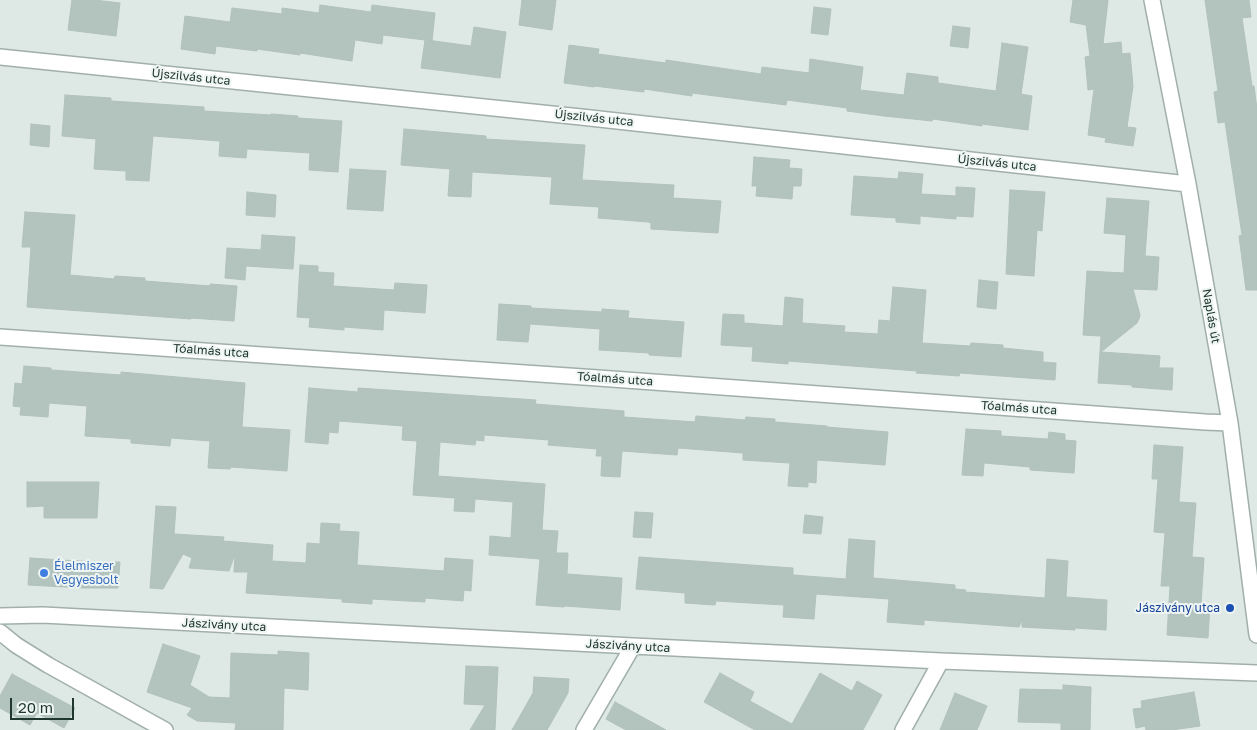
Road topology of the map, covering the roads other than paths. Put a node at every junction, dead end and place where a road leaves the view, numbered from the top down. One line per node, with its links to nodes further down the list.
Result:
1 (1152, 0): 3 (street, Naplás út)
2 (0, 57): 3 (street, Újszilvás utca)
3 (1188, 184): 5 (street, Naplás út)
4 (0, 337): 5 (street, Tóalmás utca)
5 (1230, 423): 8 (street, Naplás út)
6 (0, 616): 9 (street, Jászivány utca)
7 (0, 632): 12 (street)
8 (1257, 635)
9 (633, 646): 10 (street, Jászivány utca); 13 (street)
10 (941, 661): 11 (street, Jászivány utca); 14 (street)
11 (1257, 673)
12 (165, 730)
13 (584, 730)
14 (903, 730)

